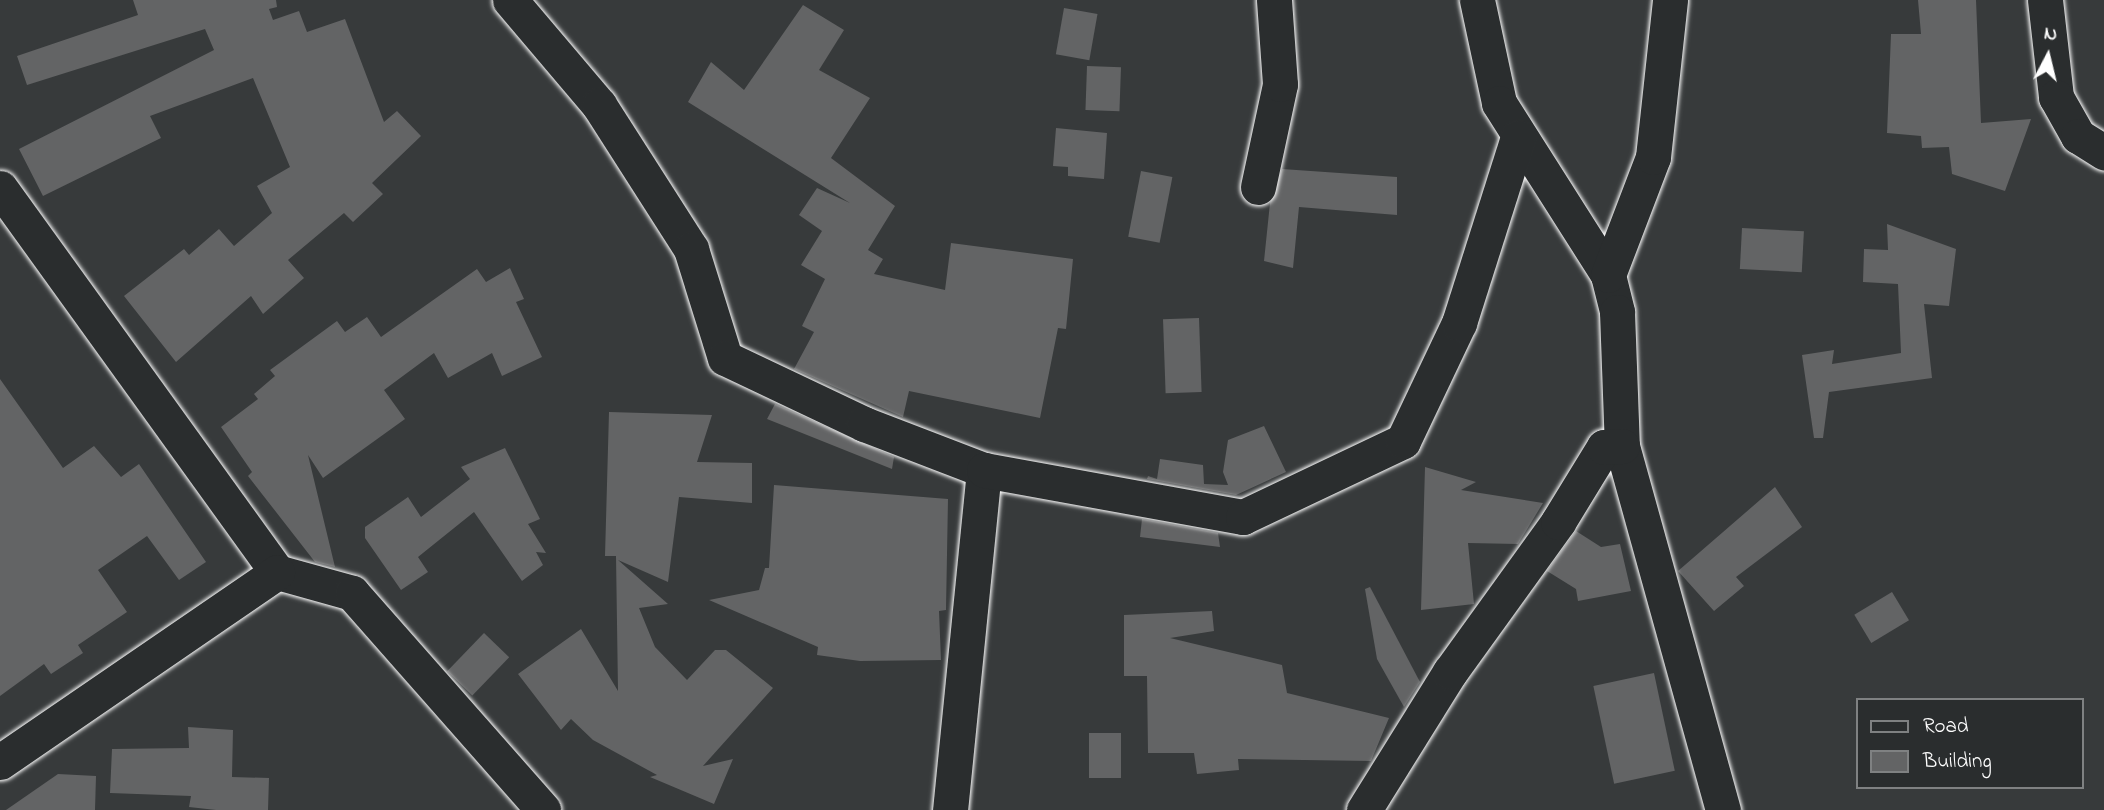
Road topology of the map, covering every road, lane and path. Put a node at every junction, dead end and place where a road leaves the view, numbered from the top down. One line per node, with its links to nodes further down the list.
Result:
1 (510, 0): 12 (street)
2 (1274, 0): 8 (street)
3 (1477, 0): 6 (street)
4 (1670, 0): 10 (street)
5 (2045, 0): 7 (street)
6 (1518, 137): 10 (street); 12 (street)
7 (2104, 152)
8 (1258, 187)
9 (0, 188): 13 (street)
10 (1608, 275): 11 (street)
11 (1622, 446): 17 (street); 18 (street)
12 (984, 470): 16 (street)
13 (277, 572): 14 (street); 15 (street)
14 (0, 762)
15 (543, 810)
16 (950, 810)
17 (1364, 810)
18 (1723, 810)

